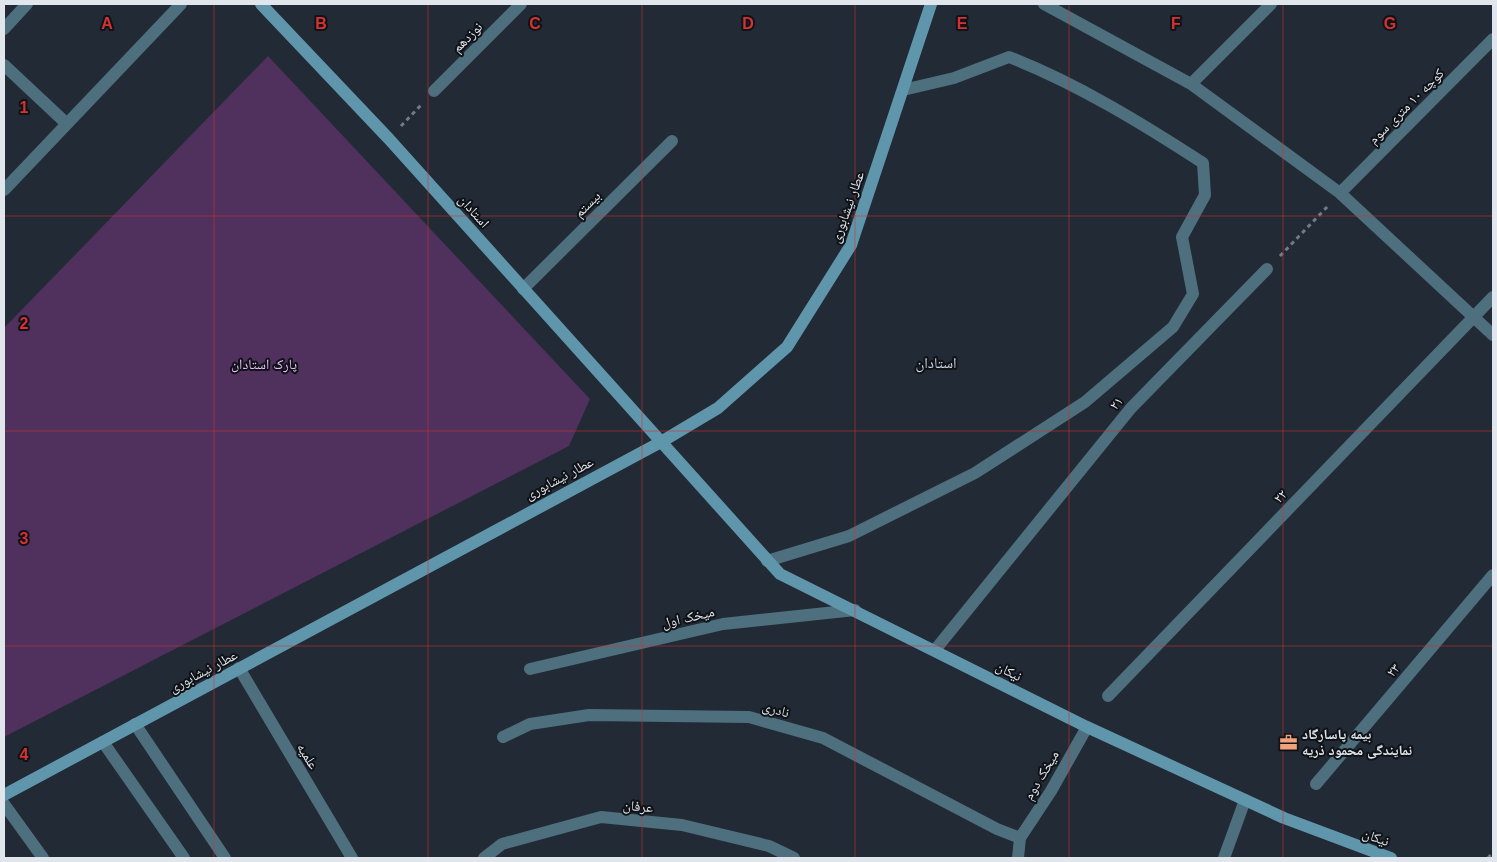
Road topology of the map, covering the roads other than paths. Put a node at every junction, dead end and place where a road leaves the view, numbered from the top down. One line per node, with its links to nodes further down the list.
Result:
1 (27, 4): 8 (street)
2 (181, 4): 14 (street)
3 (261, 4): 19 (main road, استادان)
4 (521, 4): 13 (street, نوزدهم)
5 (931, 4): 12 (main road, عطار نیشابوری)
6 (1044, 4): 11 (street)
7 (1271, 4): 11 (street)
8 (4, 29)
9 (1493, 39): 17 (street, کوچه ۱۰ متری سوم)
10 (4, 65): 14 (street)
11 (1190, 84): 17 (street)
12 (903, 90): 23 (main road, عطار نیشابوری); 24 (street)
13 (434, 92)
14 (67, 124): 16 (street)
15 (672, 141): 19 (street, بیستم)
16 (4, 190)
17 (1340, 193): 21 (street)
18 (1268, 269): 27 (street, ۲۱)
19 (523, 289): 23 (main road, استادان)
20 (1493, 297): 21 (street, ۲۲)
21 (1474, 316): 22 (street); 30 (street, ۲۲)
22 (1493, 335)
23 (661, 442): 24 (main road, نیکان); 28 (main road, عطار نیشابوری)
24 (767, 562): 26 (main road, نیکان)
25 (1493, 575): 35 (street, ۲۳)
26 (855, 610): 27 (main road, نیکان); 29 (street, میخک اول)
27 (936, 650): 32 (main road, نیکان)
28 (239, 668): 31 (main road, عطار نیشابوری); 43 (street, علمیه)
29 (530, 669)
30 (1108, 696)
31 (135, 724): 34 (main road, عطار نیشابوری); 42 (street)
32 (1087, 727): 37 (main road, نیکان); 39 (street, میخک دوم)
33 (503, 737): 39 (street, نادری)
34 (103, 742): 36 (main road, عطار نیشابوری); 41 (street)
35 (1316, 784)
36 (4, 795)
37 (1245, 800): 47 (street); 48 (main road, نیکان)
38 (4, 804): 40 (street)
39 (1020, 838): 46 (street)
40 (43, 858)
41 (184, 858)
42 (225, 858)
43 (352, 858)
44 (484, 858): 45 (street, عرفان)
45 (794, 858)
46 (1018, 858)
47 (1224, 858)
48 (1391, 858)

